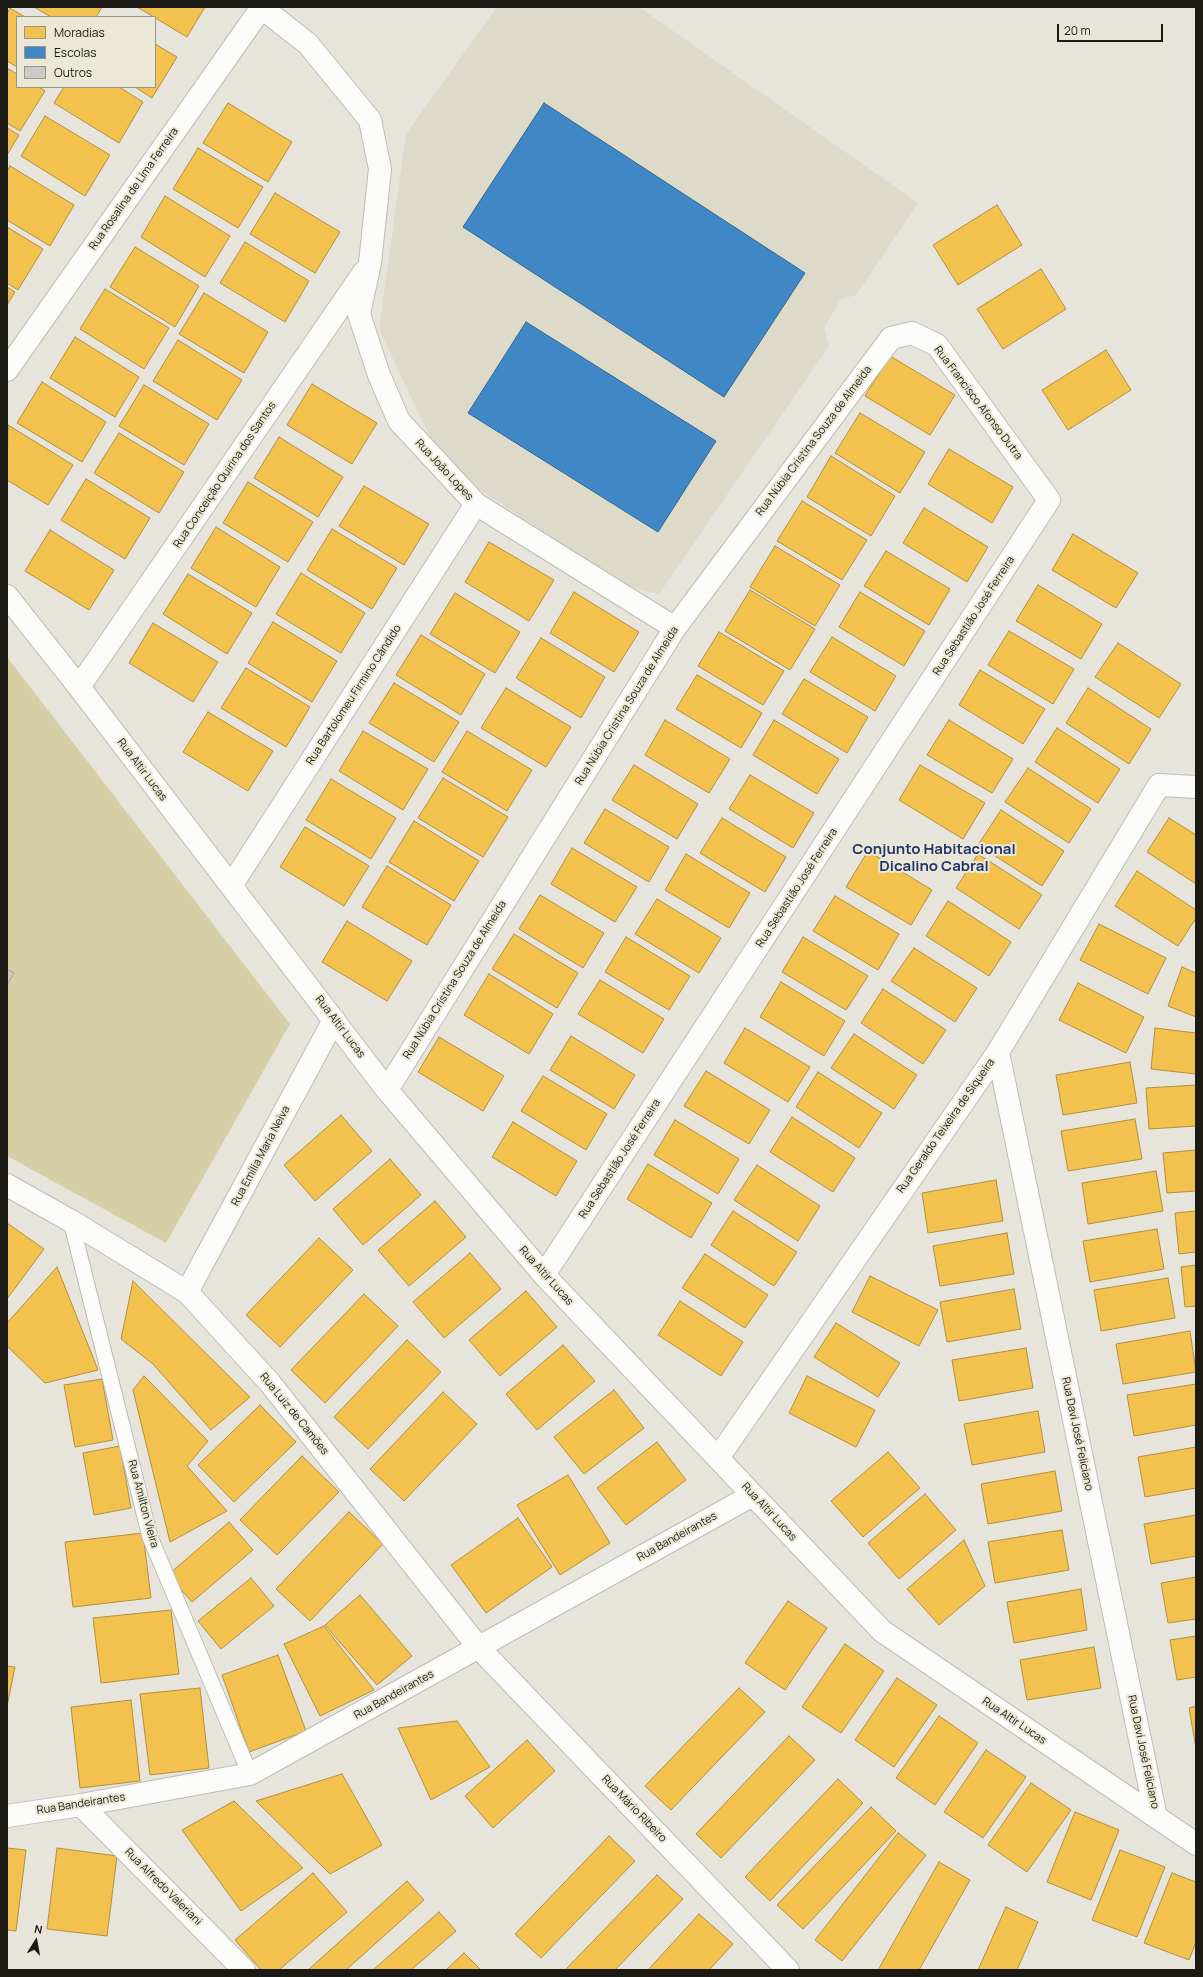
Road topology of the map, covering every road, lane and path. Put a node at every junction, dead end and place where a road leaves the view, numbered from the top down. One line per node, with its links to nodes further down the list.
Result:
1 (261, 7): 2 (street, Rua João Lopes); 4 (street, Rua Rosalina de Lima Ferreira)
2 (370, 262): 6 (street, Rua João Lopes); 9 (street, Rua Conceição Quirina dos Santos)
3 (890, 338): 5 (street, Rua Francisco Afonso Dutra); 8 (street, Rua Núbia Cristina Souza de Almeida)
4 (7, 370)
5 (1049, 500): 17 (street, Rua Sebastião José Ferreira)
6 (476, 504): 8 (street, Rua João Lopes); 11 (street, Rua Bartolomeu Firmino Cândido)
7 (7, 596): 9 (street, Rua Altir Lucas)
8 (675, 628): 14 (street, Rua Núbia Cristina Souza de Almeida)
9 (79, 687): 11 (street, Rua Altir Lucas)
10 (1196, 787): 13 (street, Rua Geraldo Teixeira de Siqueira)
11 (231, 886): 12 (street, Rua Altir Lucas)
12 (334, 1020): 14 (street, Rua Altir Lucas); 18 (street, Rua Emília Maria Neiva)
13 (998, 1052): 19 (street, Rua Geraldo Teixeira de Siqueira); 25 (street, Rua Davi José Feliciano)
14 (387, 1090): 17 (street, Rua Altir Lucas)
15 (7, 1185): 16 (street, Rua Luiz de Camões)
16 (71, 1221): 18 (street, Rua Luiz de Camões); 22 (lane, Rua Amilton Vieira)
17 (544, 1275): 19 (street, Rua Altir Lucas)
18 (187, 1292): 21 (street, Rua Luiz de Camões)
19 (718, 1458): 20 (street, Rua Altir Lucas)
20 (753, 1495): 21 (street, Rua Bandeirantes); 25 (street, Rua Altir Lucas)
21 (479, 1648): 22 (street, Rua Bandeirantes); 28 (street, Rua Mário Ribeiro)
22 (250, 1774): 23 (street, Rua Bandeirantes)
23 (81, 1805): 24 (street, Rua Bandeirantes); 27 (street, Rua Alfredo Valeriani)
24 (7, 1816)
25 (1156, 1817): 26 (street, Rua Altir Lucas)
26 (1196, 1844)
27 (244, 1970)
28 (788, 1970)

